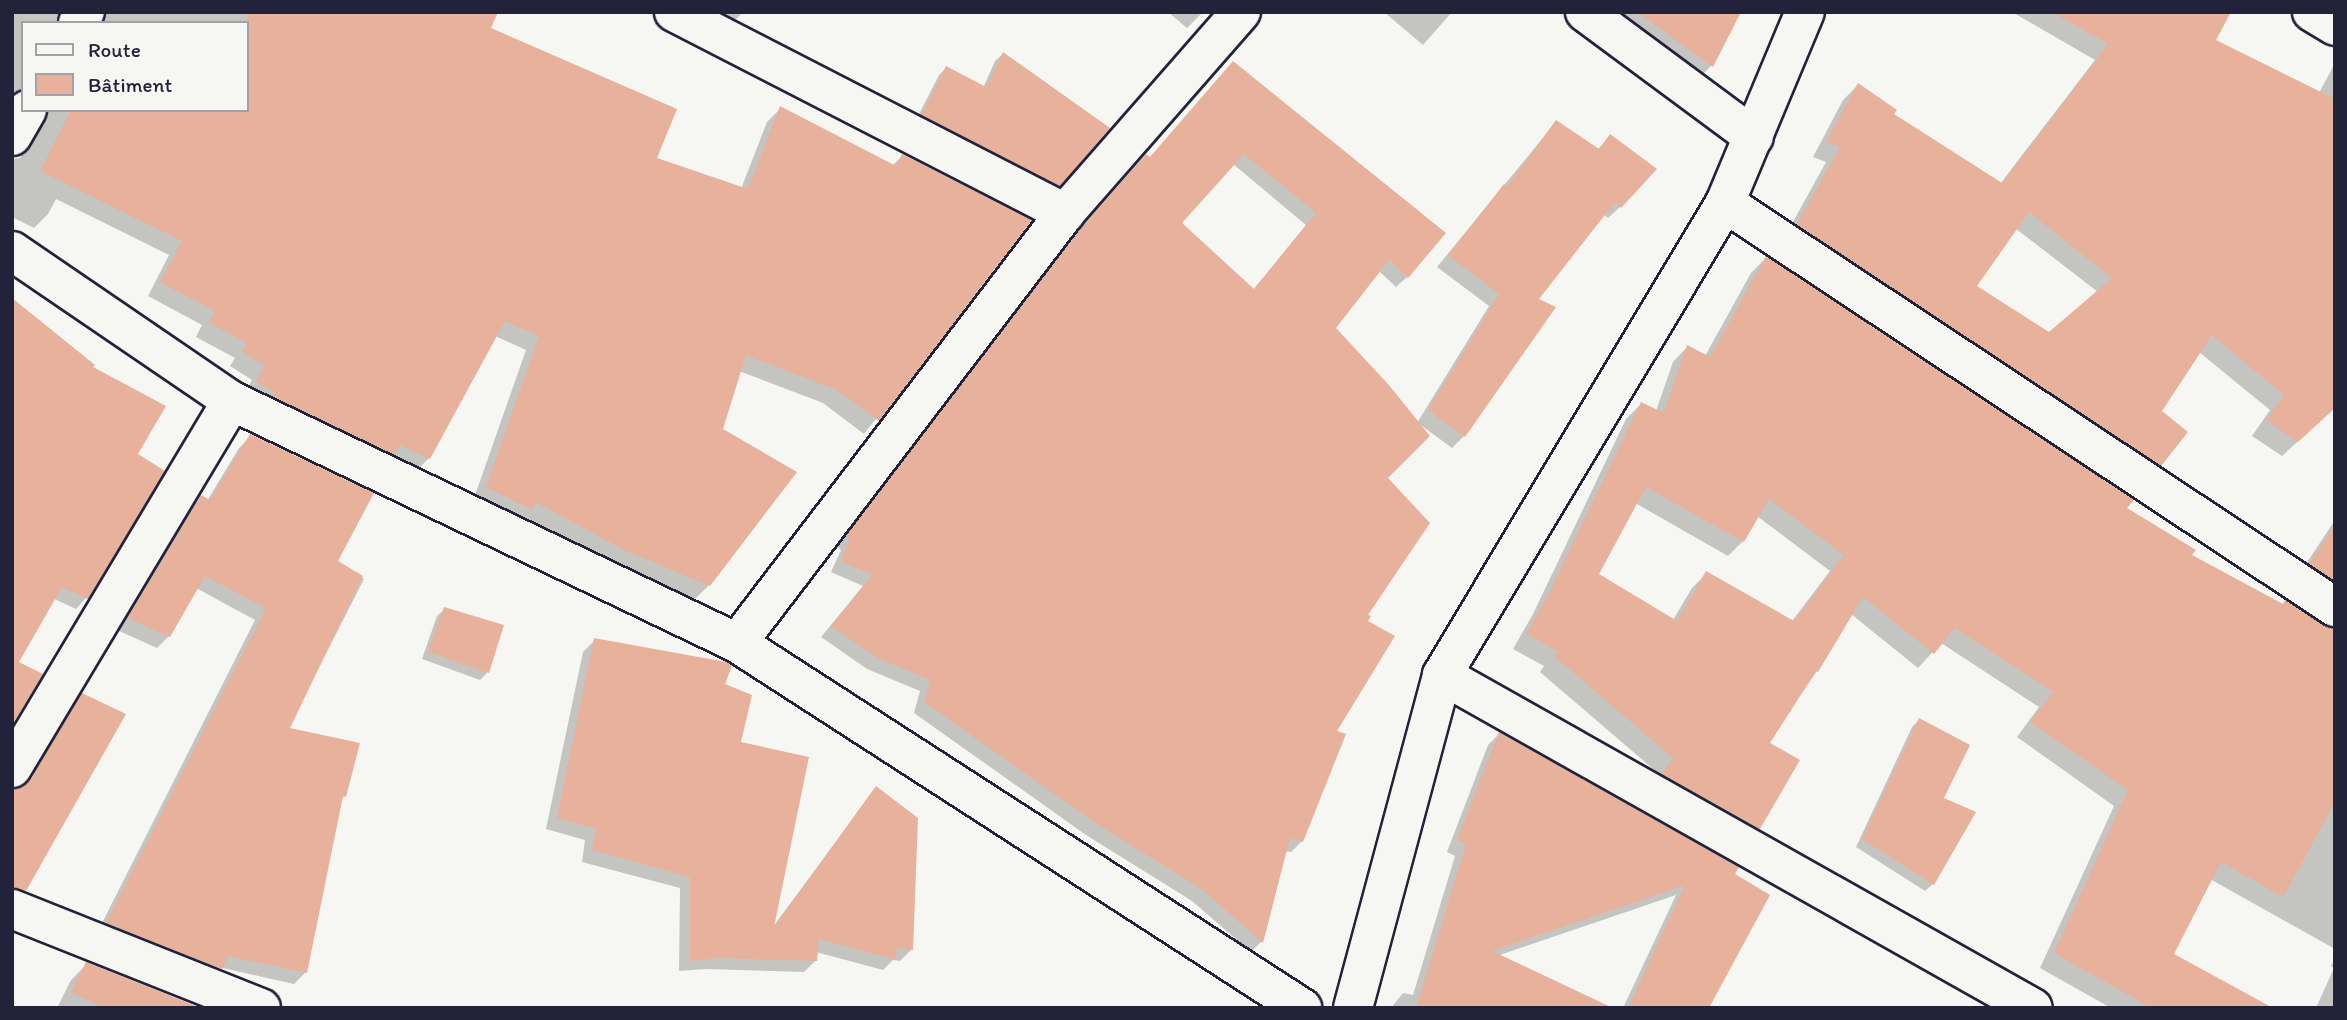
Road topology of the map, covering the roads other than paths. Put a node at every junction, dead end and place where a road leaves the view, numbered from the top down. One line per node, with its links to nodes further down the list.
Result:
1 (674, 12): 11 (street)
2 (1241, 12): 11 (street)
3 (1585, 12): 9 (street)
4 (1805, 12): 9 (street)
5 (2312, 12): 6 (street)
6 (2335, 26)
7 (26, 112): 8 (street)
8 (12, 136)
9 (1754, 137): 10 (street)
10 (1725, 203): 14 (street); 16 (street)
11 (1065, 213): 15 (street)
12 (12, 251): 13 (street)
13 (232, 401): 15 (street); 17 (street)
14 (2335, 607)
15 (737, 643): 20 (street)
16 (1442, 675): 21 (street); 22 (street)
17 (12, 768)
18 (12, 909): 19 (street)
19 (261, 1008)
20 (1302, 1008)
21 (1353, 1008)
22 (2033, 1008)

